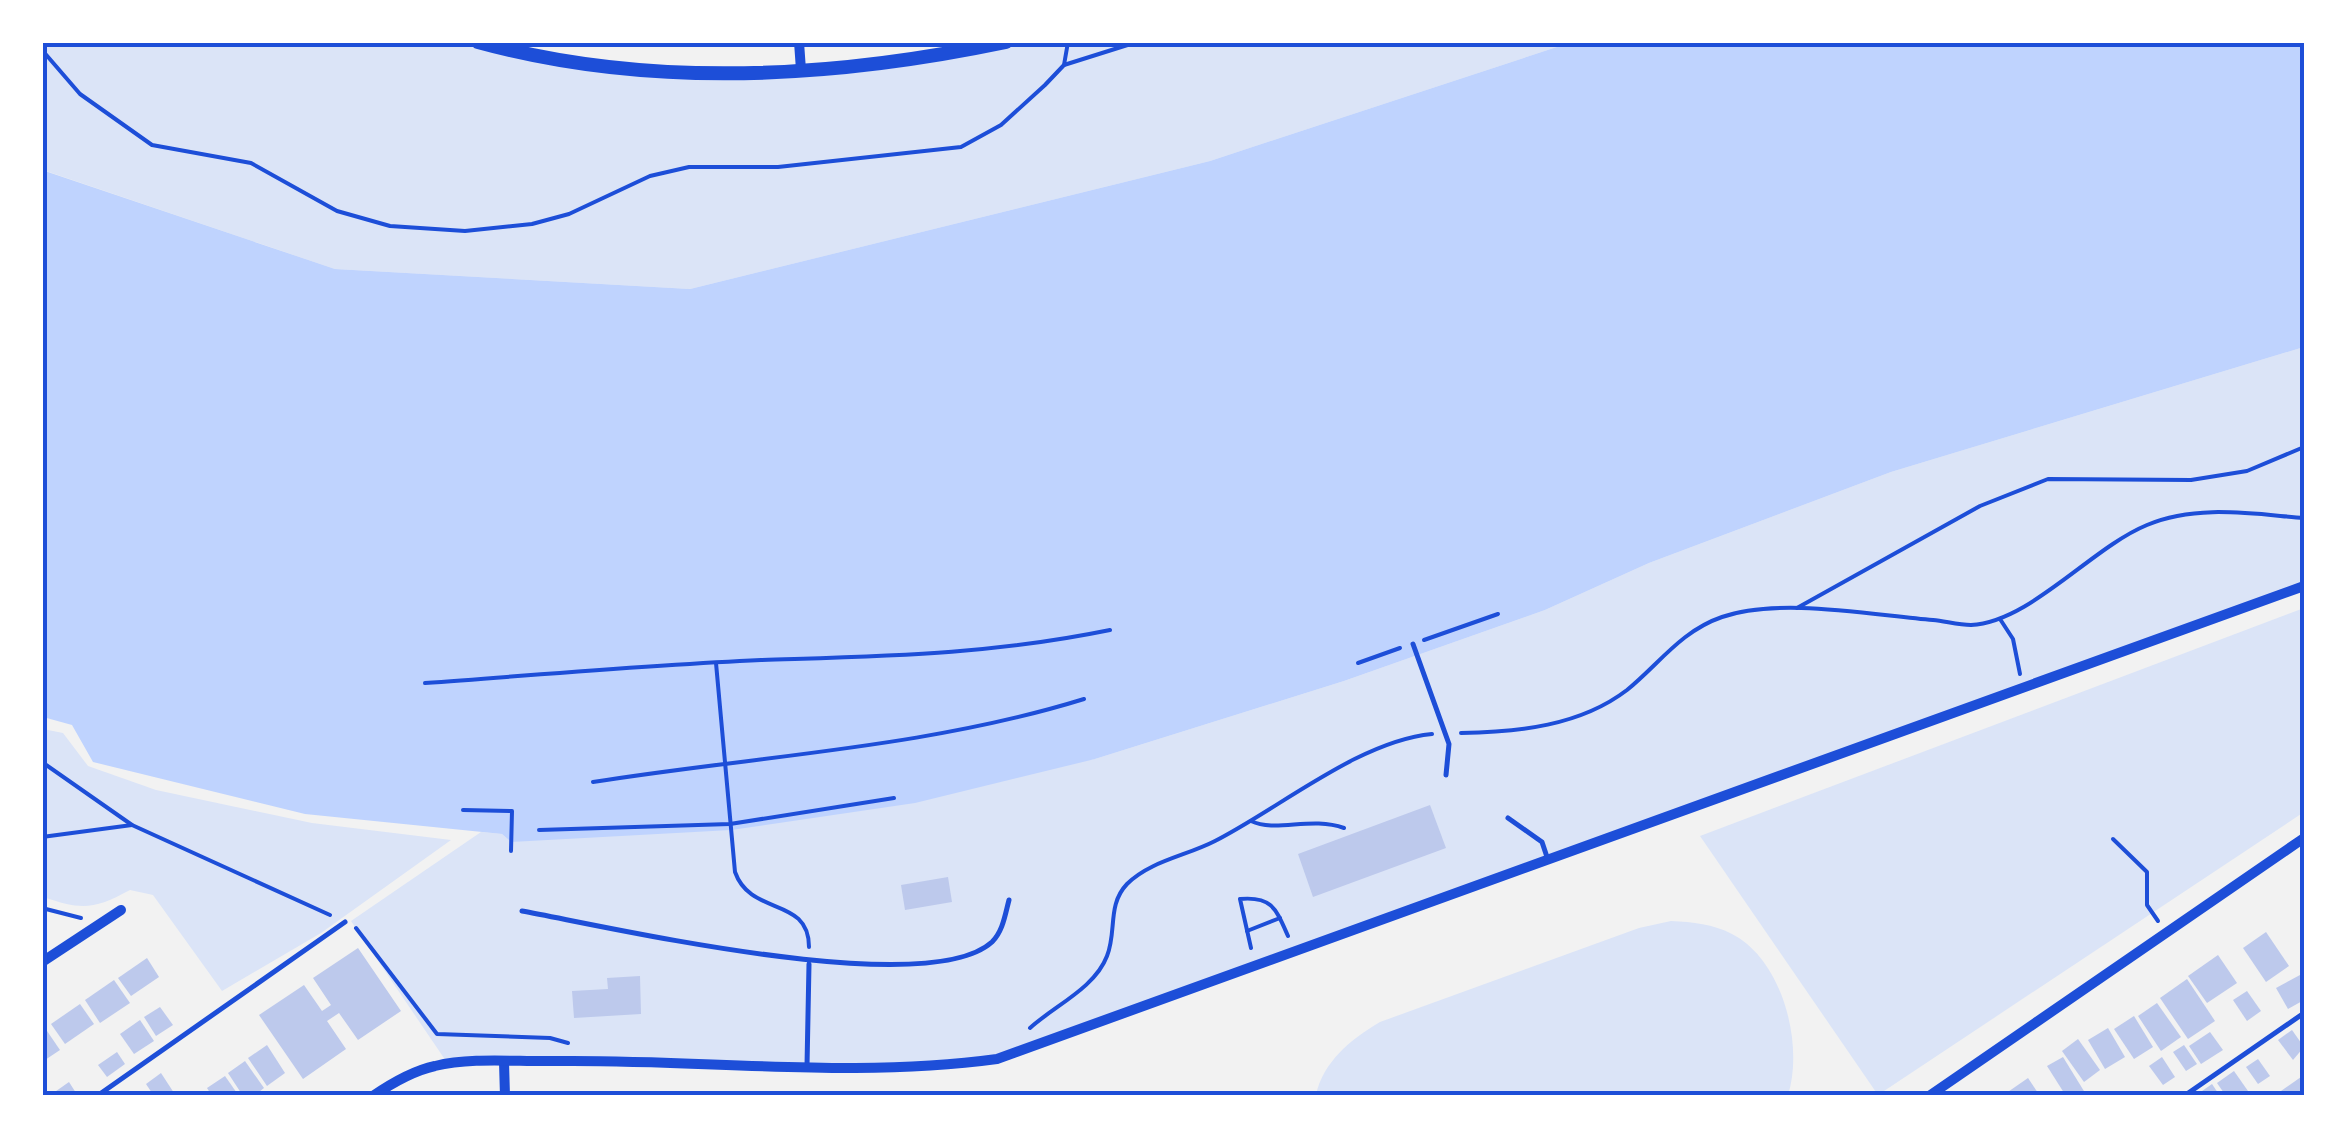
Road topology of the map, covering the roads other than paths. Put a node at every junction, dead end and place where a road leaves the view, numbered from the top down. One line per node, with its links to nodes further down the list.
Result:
1 (478, 42): 4 (street)
2 (799, 42): 4 (street)
3 (1006, 42): 4 (street)
4 (801, 70)
5 (2304, 586): 10 (street)
6 (1413, 644): 7 (lane)
7 (1446, 776)
8 (1508, 818): 10 (lane)
9 (2304, 838): 20 (street)
10 (1548, 862): 19 (street)
11 (1010, 900): 16 (lane)
12 (121, 910): 15 (street)
13 (522, 911): 16 (lane)
14 (346, 922): 21 (lane)
15 (42, 962)
16 (809, 963): 19 (lane)
17 (2304, 1013): 24 (lane)
18 (504, 1062): 19 (street); 22 (street); 23 (street)
19 (806, 1066)
20 (1932, 1095)
21 (96, 1096)
22 (373, 1096)
23 (505, 1096)
24 (2184, 1096)

